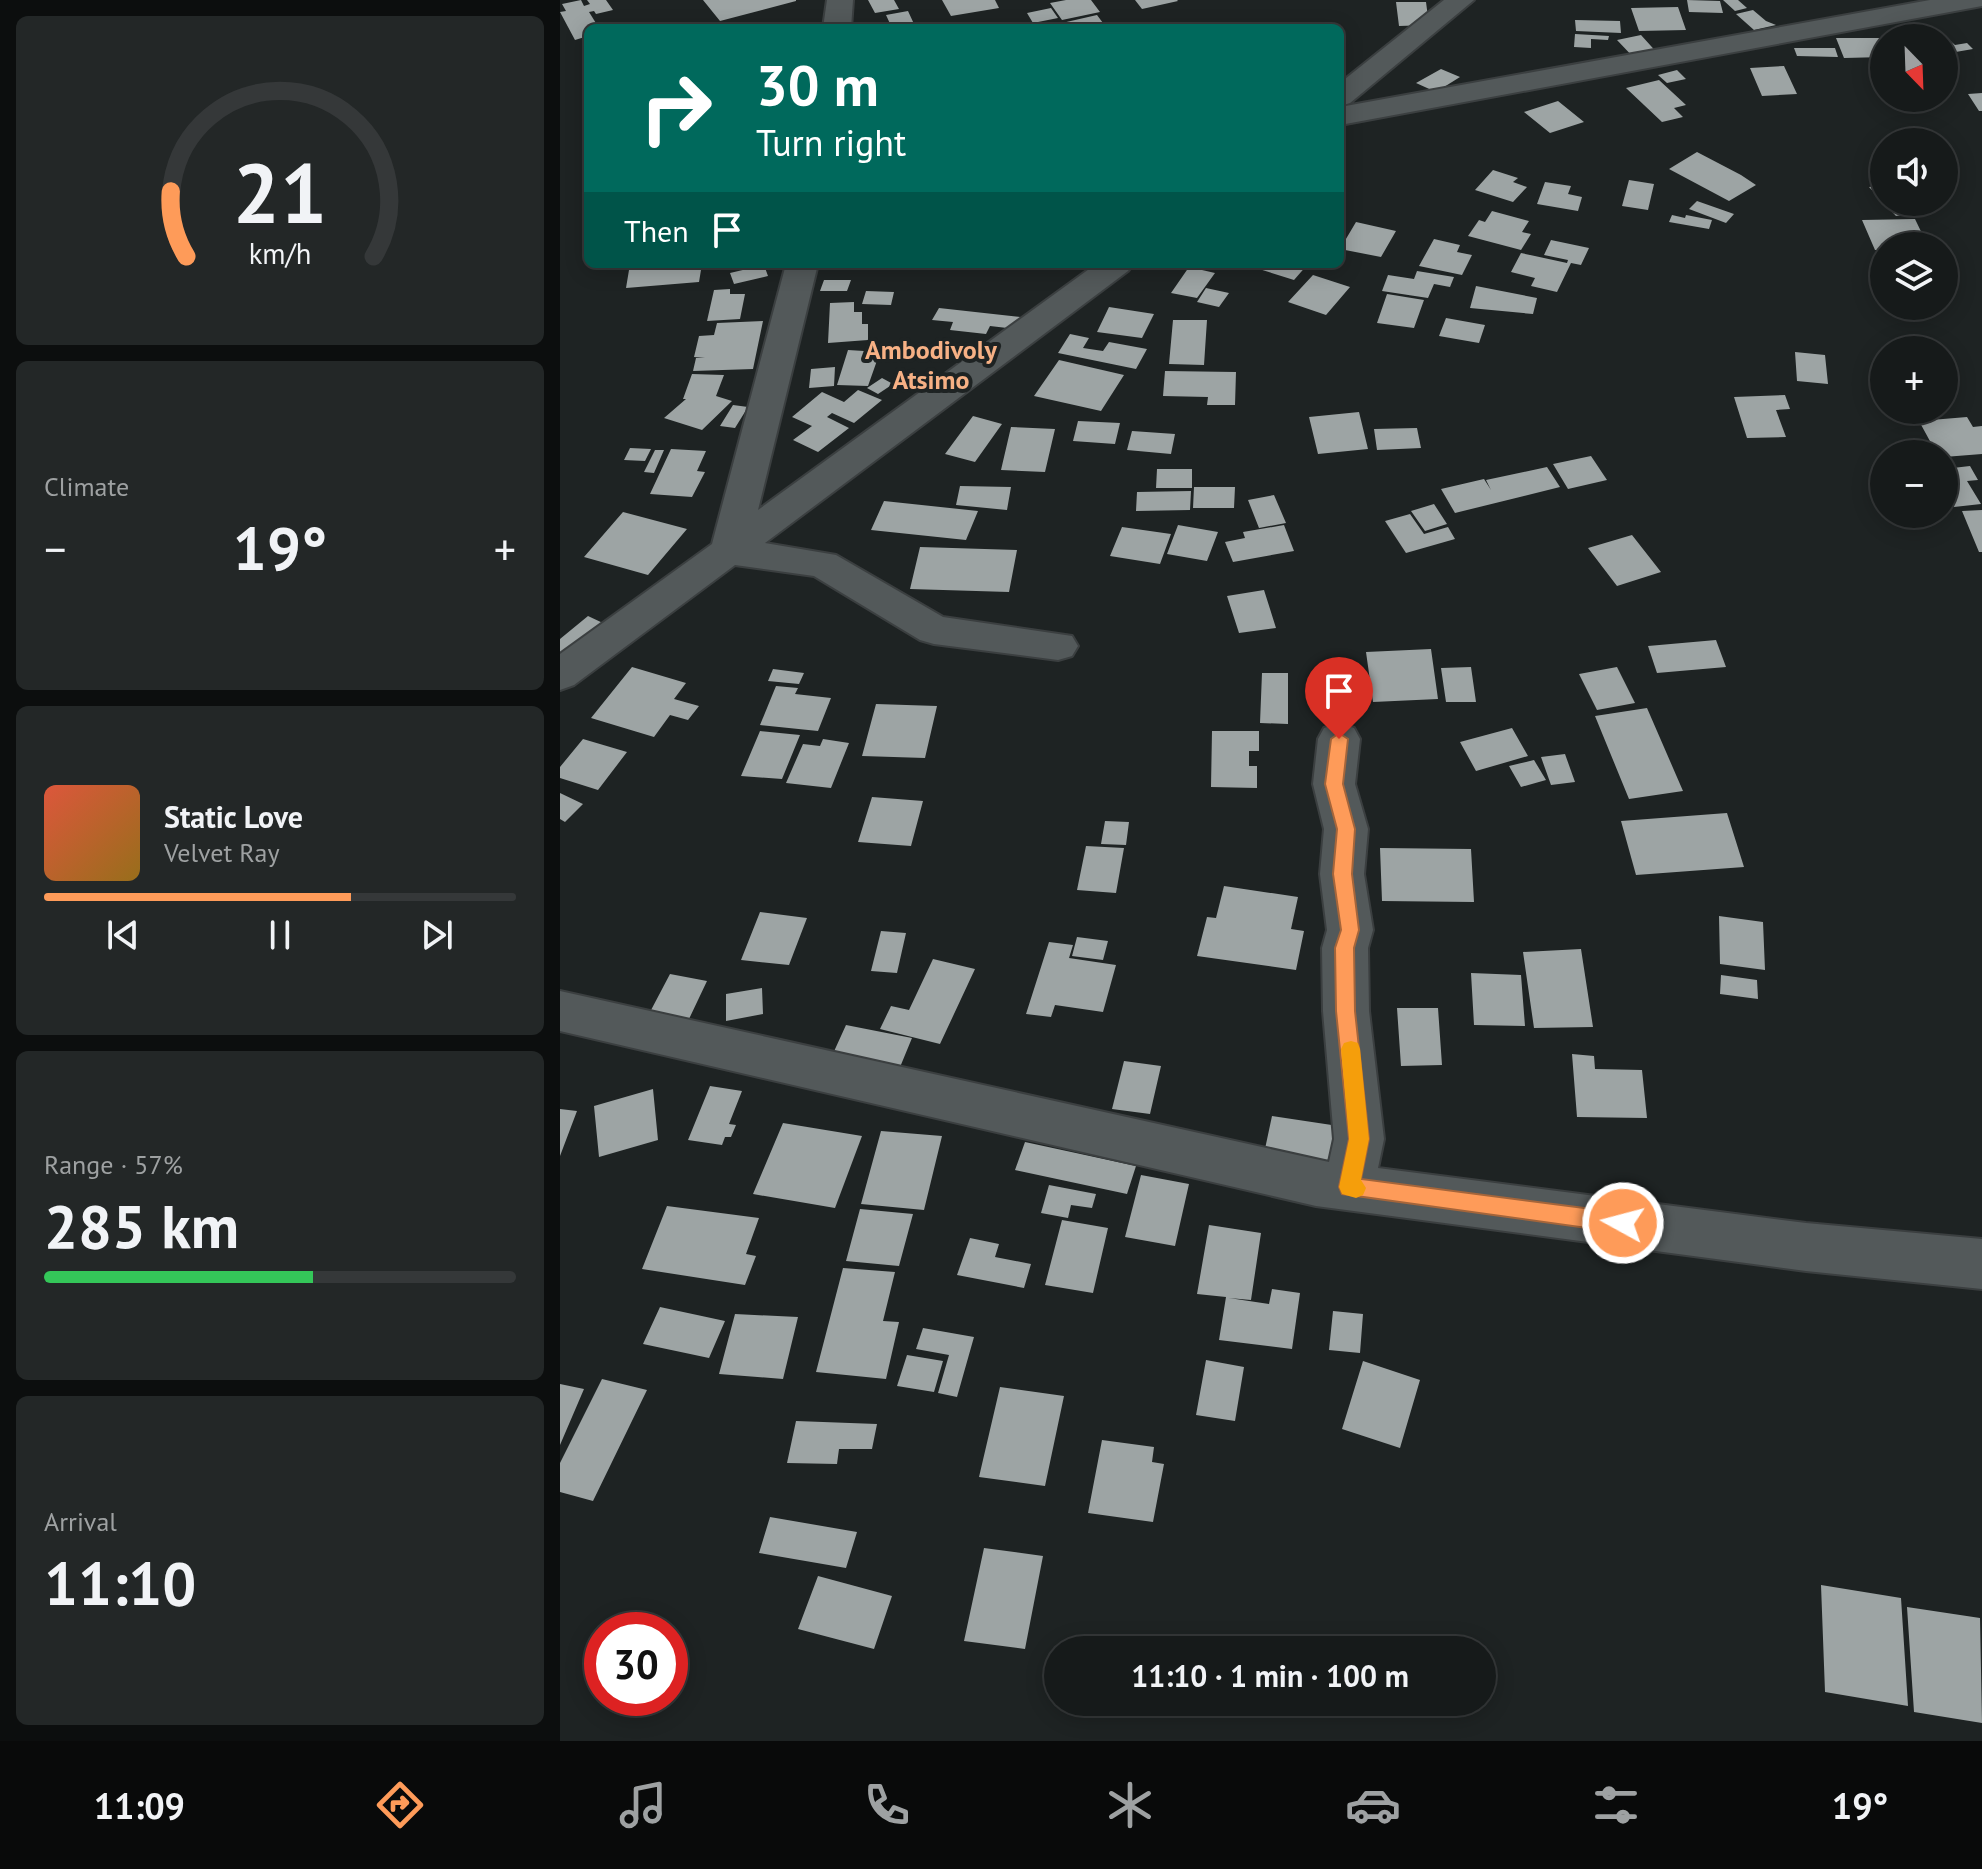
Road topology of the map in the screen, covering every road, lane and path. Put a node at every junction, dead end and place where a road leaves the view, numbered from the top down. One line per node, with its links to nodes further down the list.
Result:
1 (840, 0): 4 (street)
2 (1461, 0): 5 (street)
3 (1974, 0): 6 (street)
4 (837, 24)
5 (1344, 94)
6 (1344, 115)
7 (801, 268): 9 (street)
8 (1112, 268): 9 (street)
9 (729, 551): 10 (street); 11 (street)
10 (1058, 646)
11 (560, 675)
12 (1339, 739): 14 (street)
13 (560, 1011): 14 (street)
14 (1349, 1187): 15 (street)
15 (1982, 1264)

